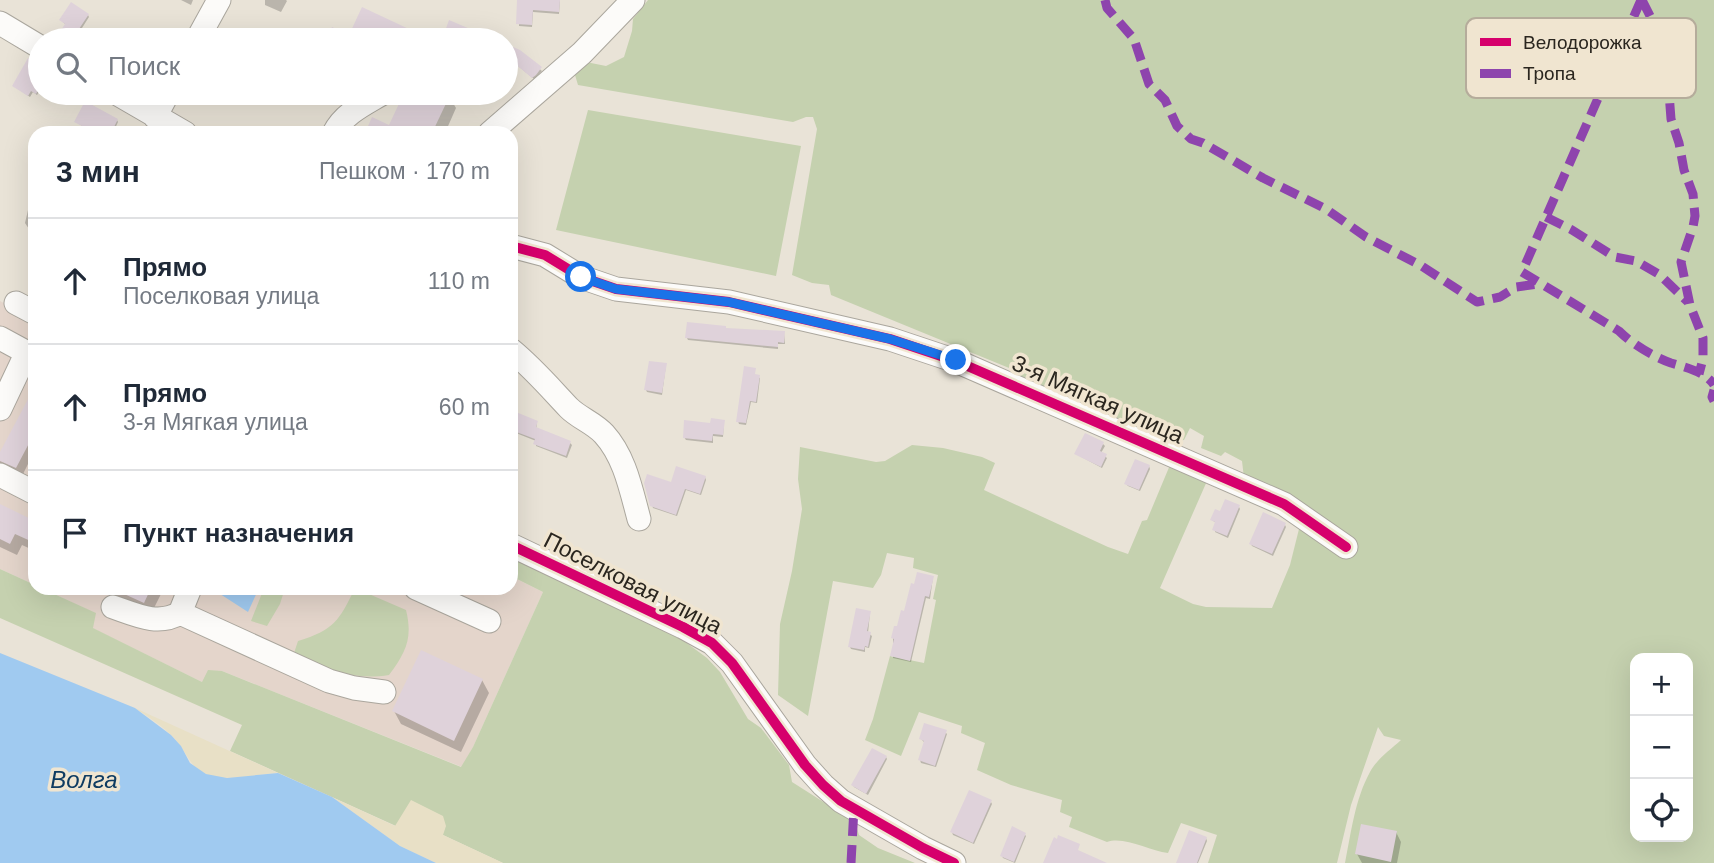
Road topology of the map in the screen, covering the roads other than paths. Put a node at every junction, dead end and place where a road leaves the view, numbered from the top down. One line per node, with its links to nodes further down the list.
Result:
1 (219, 0): 4 (street)
2 (633, 0): 12 (street)
3 (0, 23): 5 (street)
4 (204, 28)
5 (28, 40)
6 (136, 105): 9 (street)
7 (162, 105): 9 (street)
8 (363, 105): 11 (street)
9 (155, 117): 10 (street)
10 (172, 126)
11 (338, 126)
12 (498, 126)
13 (518, 248): 22 (street, 3-я Мягкая улица)
14 (0, 338): 15 (street)
15 (28, 352)
16 (518, 356): 21 (street)
17 (28, 359): 18 (street)
18 (0, 409)
19 (0, 475): 20 (street)
20 (28, 489)
21 (639, 519)
22 (1346, 547)
23 (518, 548): 30 (street, Поселковая улица)
24 (187, 595): 27 (street)
25 (431, 595): 28 (street)
26 (113, 607): 27 (street)
27 (180, 613): 29 (street)
28 (489, 621)
29 (384, 692)
30 (954, 863)

